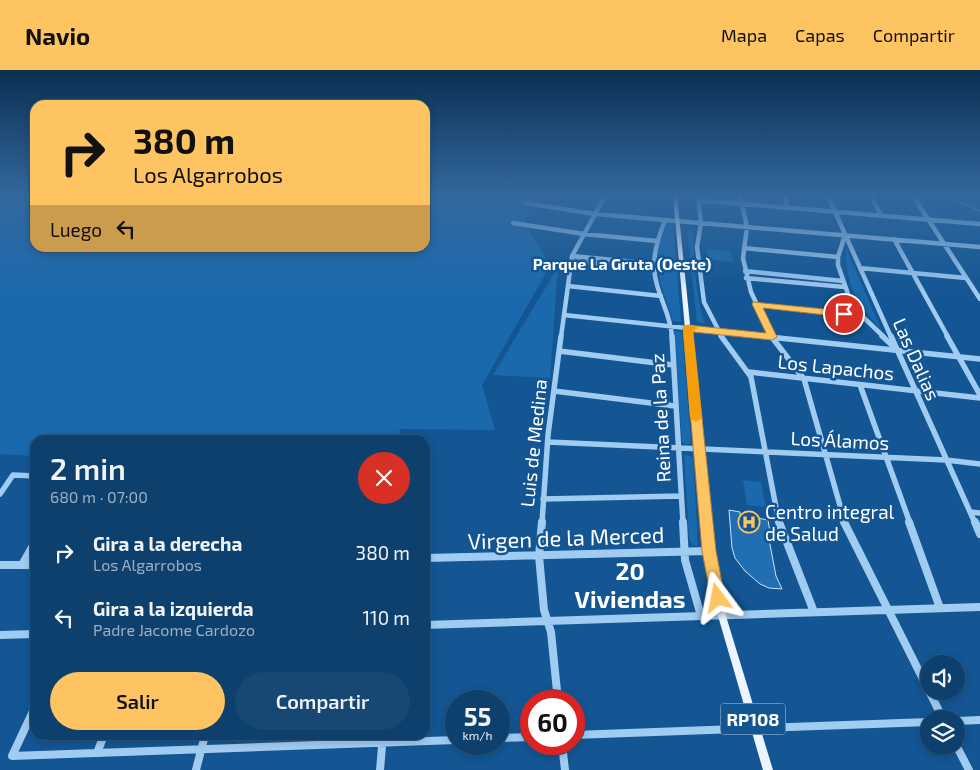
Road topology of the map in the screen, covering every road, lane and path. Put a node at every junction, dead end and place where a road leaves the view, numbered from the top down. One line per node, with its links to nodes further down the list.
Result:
1 (550, 229): 10 (street)
2 (587, 229): 10 (street, Luis de Medina)
3 (662, 229): 13 (street, Reina de la Paz)
4 (679, 229): 34 (main road, RP108)
5 (700, 229): 35 (street)
6 (747, 229): 16 (street)
7 (767, 229): 11 (street)
8 (842, 229): 11 (street, Las Dalias)
9 (934, 229): 14 (street)
10 (584, 234): 13 (street); 18 (street, Luis de Medina)
11 (845, 235): 12 (street); 17 (street); 20 (street, Las Dalias)
12 (894, 239): 14 (street); 22 (street)
13 (658, 241): 19 (street, Reina de la Paz)
14 (944, 244): 15 (street); 24 (street)
15 (980, 247)
16 (744, 248): 17 (street); 21 (street)
17 (838, 257): 25 (street)
18 (572, 258): 19 (street); 26 (street, Luis de Medina)
19 (655, 267): 28 (street, Reina de la Paz)
20 (860, 268): 22 (street); 37 (street, Las Dalias)
21 (745, 272): 23 (street); 25 (street)
22 (913, 273): 24 (street); 39 (street)
23 (746, 278): 27 (street); 30 (street)
24 (966, 278): 29 (street)
25 (843, 281): 27 (street)
26 (568, 286): 28 (street); 31 (street, Luis de Medina)
27 (845, 287): 32 (street)
28 (661, 296): 33 (street, Reina de la Paz)
29 (980, 299)
30 (756, 304): 32 (street); 36 (street)
31 (564, 315): 33 (street); 38 (street, Luis de Medina)
32 (861, 315): 37 (street)
33 (671, 327): 34 (street); 41 (street, Reina de la Paz)
34 (688, 328): 35 (street); 51 (main road, RP108)
35 (718, 331): 36 (street); 42 (street)
36 (772, 337): 37 (street); 43 (street)
37 (897, 350): 39 (street); 46 (street, Las Dalias)
38 (559, 351): 41 (street); 45 (street, Luis de Medina)
39 (959, 357): 40 (street); 47 (street)
40 (980, 359)
41 (673, 365): 48 (street, Reina de la Paz)
42 (749, 372): 43 (street, Los Lapachos); 52 (street)
43 (804, 379): 44 (street, Los Lapachos); 53 (street)
44 (860, 385): 46 (street, Los Lapachos); 54 (street)
45 (554, 391): 48 (street); 49 (street, Luis de Medina)
46 (915, 391): 47 (street, Los Lapachos); 55 (street, Las Dalias)
47 (980, 397)
48 (676, 406): 50 (street, Reina de la Paz)
49 (548, 442): 50 (street, Los Álamos); 60 (street, Luis de Medina)
50 (678, 449): 51 (street, Los Álamos); 59 (street, Reina de la Paz)
51 (699, 449): 52 (street, Los Álamos); 66 (main road, RP108)
52 (765, 452): 53 (street, Los Álamos); 75 (street)
53 (825, 454): 54 (street, Los Álamos); 74 (street)
54 (885, 457): 55 (street, Los Álamos); 73 (street)
55 (946, 460): 56 (street, Los Álamos); 61 (street, Las Dalias)
56 (980, 464)
57 (30, 476): 58 (street)
58 (0, 494)
59 (681, 496): 60 (street); 65 (street, Reina de la Paz)
60 (543, 499): 67 (street, Luis de Medina)
61 (970, 512): 62 (street); 63 (street, Las Dalias)
62 (980, 513)
63 (980, 534)
64 (30, 551): 70 (street)
65 (684, 551): 66 (street, Virgen de la Merced); 67 (street, Virgen de la Merced); 76 (street, Reina de la Paz)
66 (709, 551): 77 (main road, RP108)
67 (538, 556): 68 (street, Virgen de la Merced); 78 (street, Luis de Medina)
68 (430, 558)
69 (0, 565): 70 (street)
70 (22, 565): 71 (street)
71 (30, 565)
72 (980, 607): 73 (street)
73 (940, 608): 74 (street)
74 (888, 610): 75 (street); 82 (street)
75 (814, 612): 77 (street)
76 (701, 616): 77 (street); 78 (street)
77 (722, 616): 88 (main road, RP108)
78 (548, 621): 79 (street); 83 (street, Luis de Medina)
79 (430, 625)
80 (0, 634): 81 (street)
81 (30, 634)
82 (920, 673)
83 (557, 690)
84 (30, 718): 97 (street)
85 (980, 720): 86 (street)
86 (965, 721)
87 (920, 722): 88 (street)
88 (756, 728): 89 (street); 103 (main road, RP108)
89 (585, 735)
90 (102, 740): 97 (street)
91 (204, 740): 96 (street)
92 (365, 740): 96 (street)
93 (383, 740): 101 (street)
94 (430, 740): 95 (street)
95 (445, 740)
96 (201, 749): 97 (street); 100 (street)
97 (97, 753)
98 (563, 755): 102 (street)
99 (961, 755): 104 (street)
100 (196, 770)
101 (380, 770)
102 (565, 770)
103 (768, 770)
104 (969, 770)

